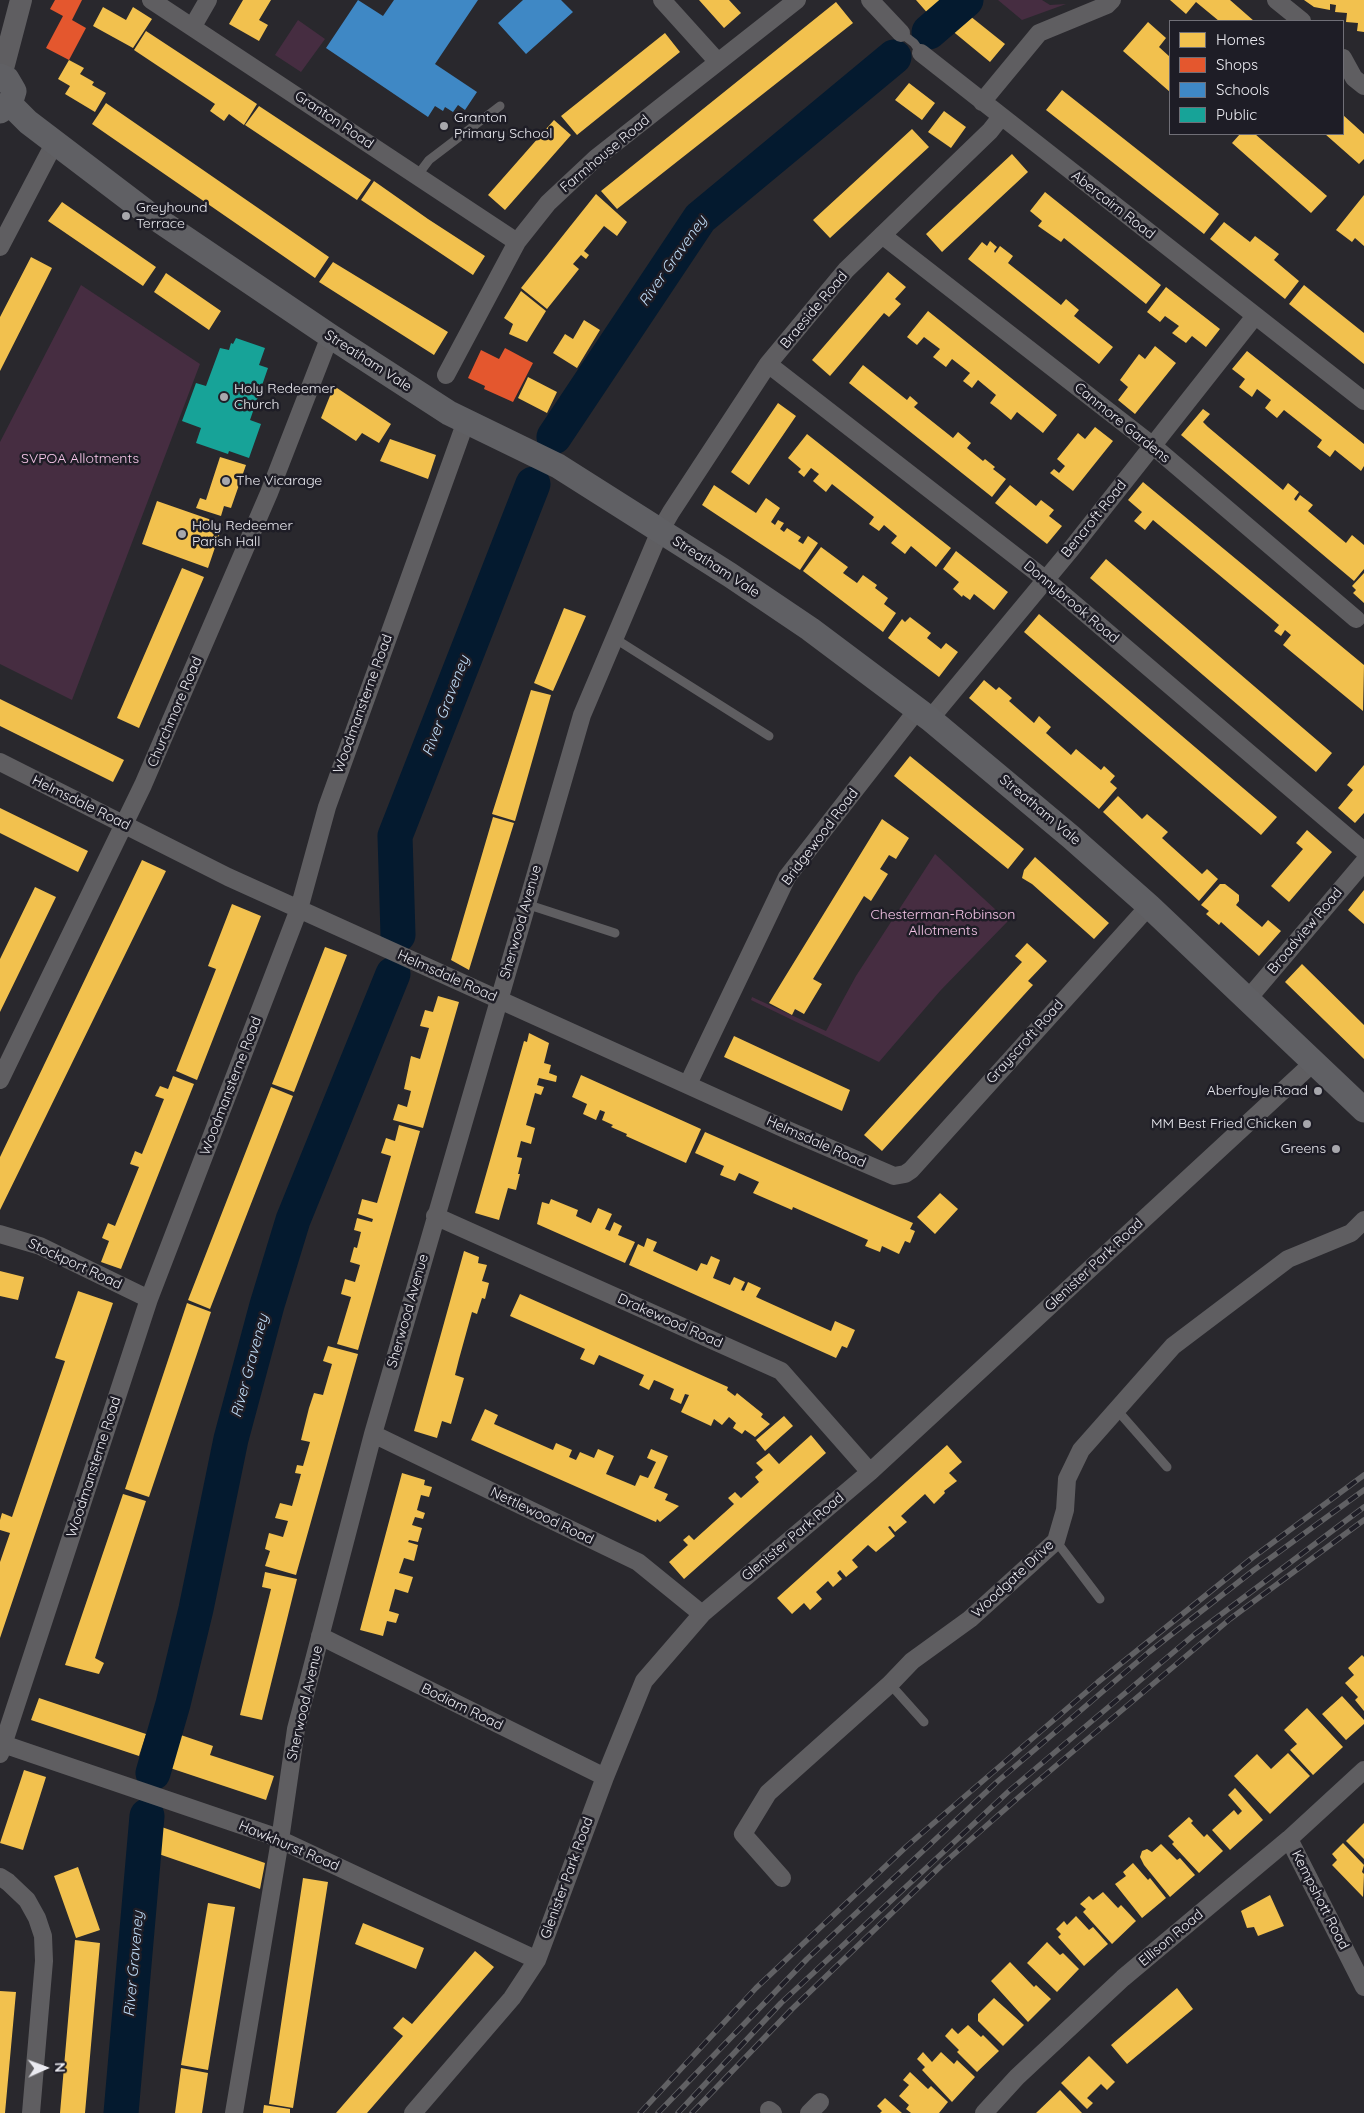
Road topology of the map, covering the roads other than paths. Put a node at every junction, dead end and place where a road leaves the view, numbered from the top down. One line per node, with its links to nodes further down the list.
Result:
1 (20, 0): 15 (street)
2 (151, 0): 10 (street, Granton Road)
3 (208, 0): 10 (street)
4 (662, 0): 14 (street)
5 (797, 0): 14 (street, Farmhouse Road)
6 (870, 0): 11 (street, Abercairn Road)
7 (1112, 0): 17 (street)
8 (1276, 0): 9 (street)
9 (1301, 20)
10 (193, 26): 22 (street, Granton Road)
11 (901, 33): 12 (lane, Abercairn Road)
12 (921, 52): 17 (street, Abercairn Road)
13 (1344, 60): 16 (street)
14 (718, 62): 24 (street, Farmhouse Road)
15 (0, 76): 19 (main road)
16 (1364, 86)
17 (982, 102): 20 (street, Abercairn Road)
18 (500, 106): 22 (lane)
19 (5, 108): 21 (main road, Streatham Vale)
20 (1001, 117): 23 (street, Braeside Road); 26 (street, Abercairn Road)
21 (55, 142): 25 (street); 27 (main road, Streatham Vale)
22 (417, 176): 24 (street, Granton Road)
23 (882, 235): 28 (street, Braeside Road); 32 (street, Canmore Gardens)
24 (517, 242): 29 (street, Farmhouse Road)
25 (0, 248)
26 (1255, 316): 30 (street, Abercairn Road); 32 (street, Bencroft Road)
27 (330, 336): 31 (main road, Streatham Vale); 40 (street, Churchmore Road)
28 (768, 364): 33 (street, Braeside Road); 34 (street, Donnybrook Road)
29 (446, 375)
30 (1364, 401)
31 (466, 421): 33 (main road, Streatham Vale); 45 (street, Woodmansterne Road)
32 (1152, 445): 34 (street, Bencroft Road); 35 (street, Canmore Gardens)
33 (660, 531): 36 (street, Sherwood Avenue); 37 (main road, Streatham Vale)
34 (1046, 579): 37 (street, Bencroft Road); 41 (street, Donnybrook Road)
35 (1356, 619)
36 (613, 638): 38 (lane); 43 (street, Sherwood Avenue)
37 (924, 714): 44 (main road, Streatham Vale); 51 (street, Bridgewood Road)
38 (769, 736)
39 (0, 762): 40 (street, Helmsdale Road)
40 (124, 824): 45 (street, Helmsdale Road); 50 (street, Churchmore Road)
41 (1364, 851)
42 (1364, 862): 48 (street, Broadview Road)
43 (526, 904): 46 (lane); 47 (street, Sherwood Avenue)
44 (1149, 906): 48 (main road, Streatham Vale); 53 (street, Grayscroft Road)
45 (300, 909): 47 (street, Helmsdale Road); 57 (street, Woodmansterne Road)
46 (615, 933)
47 (499, 1000): 51 (street, Helmsdale Road); 54 (street, Sherwood Avenue)
48 (1247, 1000): 49 (main road, Streatham Vale)
49 (1314, 1062): 52 (main road, Streatham Vale); 61 (street, Glenister Park Road)
50 (0, 1080)
51 (688, 1084): 53 (street, Helmsdale Road)
52 (1364, 1110)
53 (900, 1176)
54 (435, 1216): 59 (street, Sherwood Avenue); 61 (street, Drakewood Road)
55 (1364, 1220): 58 (street, Woodgate Drive)
56 (0, 1234): 57 (street, Stockport Road)
57 (149, 1299): 67 (street, Woodmansterne Road)
58 (1116, 1410): 60 (lane); 62 (street, Woodgate Drive)
59 (373, 1434): 64 (street, Nettlewood Road); 65 (street, Sherwood Avenue)
60 (1167, 1467)
61 (870, 1472): 64 (street, Glenister Park Road)
62 (1056, 1541): 63 (lane); 66 (street, Woodgate Drive)
63 (1100, 1599)
64 (702, 1614): 71 (street, Glenister Park Road)
65 (320, 1636): 71 (street, Bodiam Road); 73 (street, Sherwood Avenue)
66 (890, 1684): 68 (lane); 75 (street, Woodgate Drive)
67 (5, 1718): 69 (street, Woodmansterne Road)
68 (924, 1722)
69 (2, 1749): 73 (street, Hawkhurst Road)
70 (1364, 1770): 72 (street, Ellison Road)
71 (605, 1777): 76 (street, Glenister Park Road)
72 (1289, 1839): 77 (street, Kempshott Road); 81 (street, Ellison Road)
73 (280, 1840): 76 (street, Hawkhurst Road); 79 (street, Sherwood Avenue)
74 (0, 1877): 78 (street)
75 (782, 1878)
76 (538, 1960): 80 (street, Glenister Park Road)
77 (1364, 1987)
78 (31, 2113)
79 (234, 2113)
80 (413, 2113)
81 (984, 2113)

